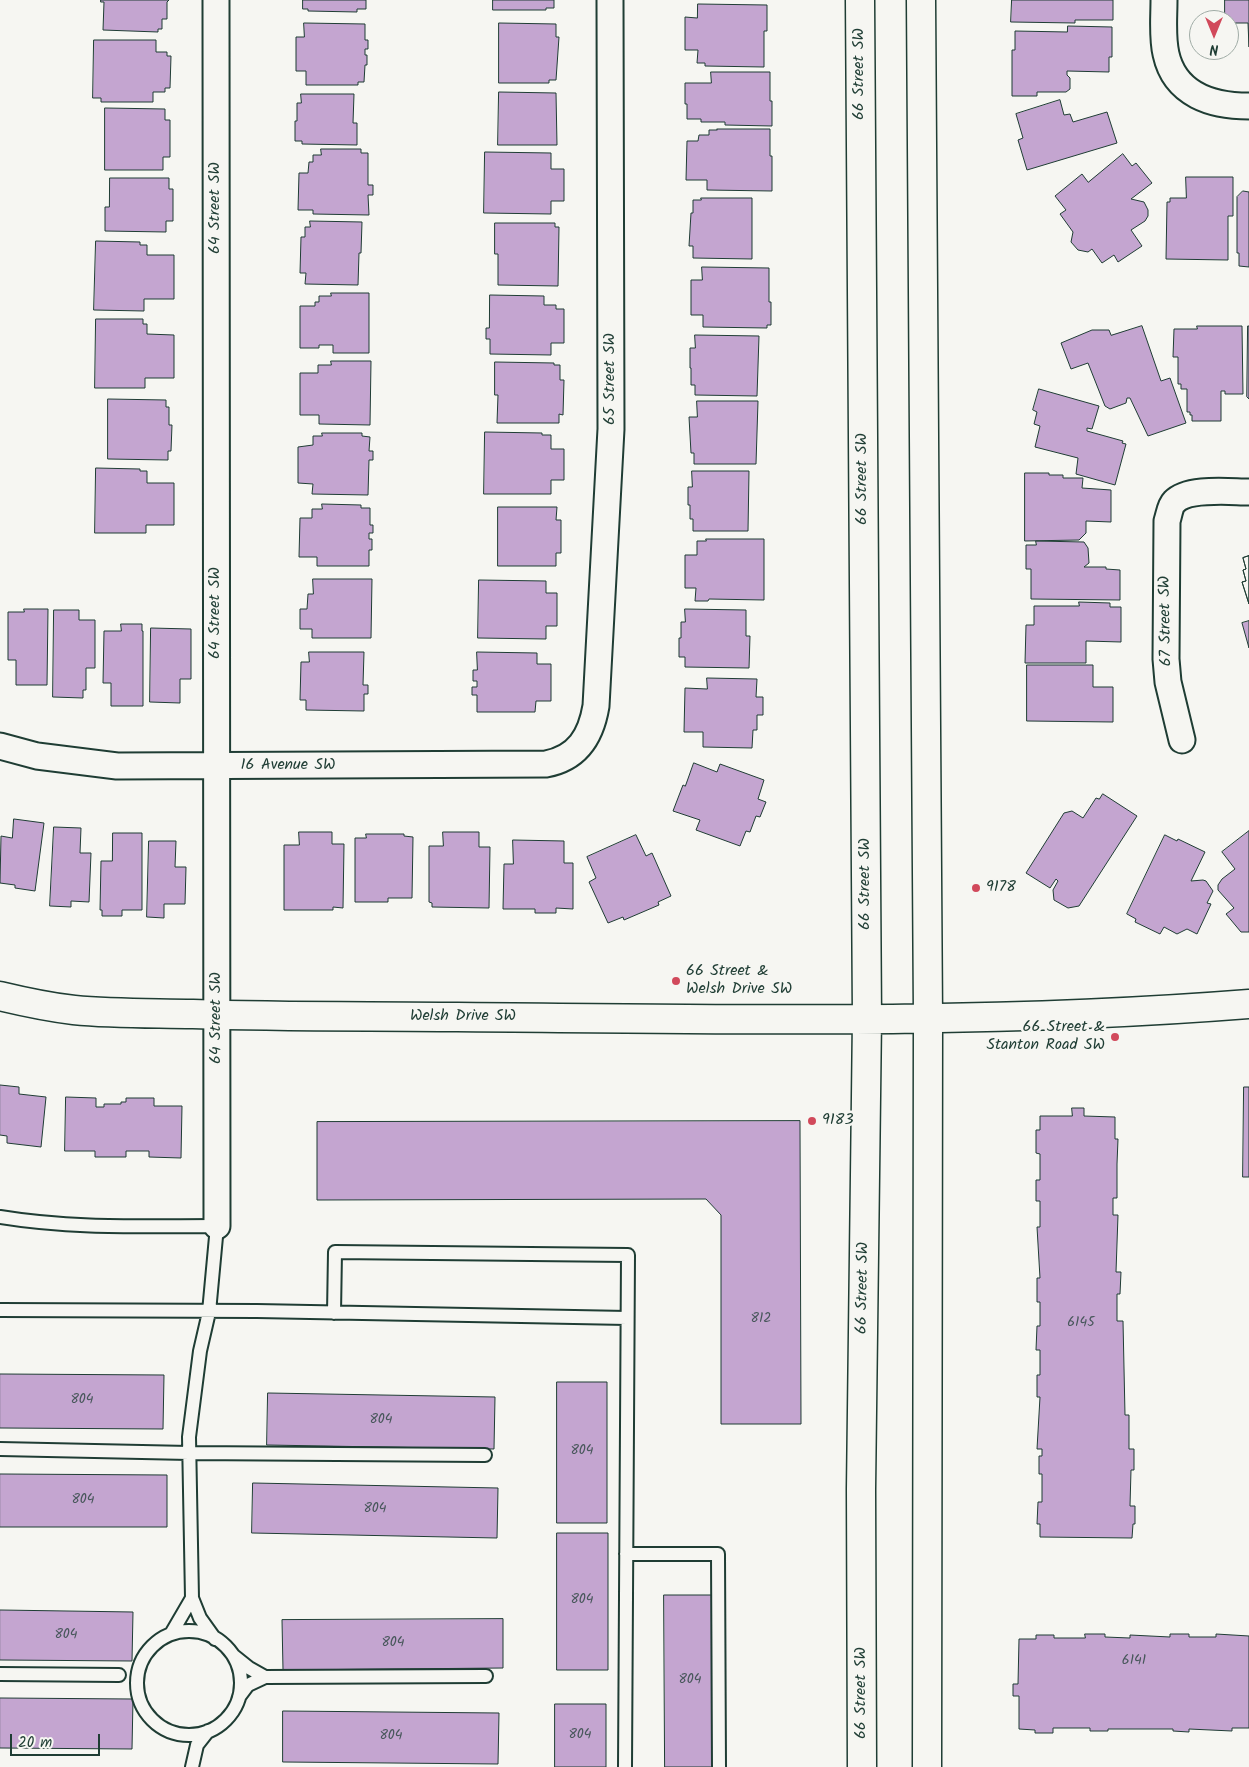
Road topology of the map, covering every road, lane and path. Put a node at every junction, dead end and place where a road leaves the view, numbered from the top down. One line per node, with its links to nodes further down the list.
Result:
1 (216, 0): 11 (street, 64 Street SW)
2 (610, 0): 10 (street, 65 Street SW)
3 (860, 0): 16 (main road, 66 Street SW)
4 (921, 0): 15 (main road)
5 (1164, 0): 6 (street)
6 (1249, 106)
7 (1249, 492): 8 (street, 67 Street SW)
8 (1182, 740)
9 (0, 746): 11 (street, 16 Avenue SW)
10 (574, 752): 11 (street, 16 Avenue SW)
11 (216, 766): 14 (street, 64 Street SW)
12 (0, 996): 14 (main road, Welsh Drive SW)
13 (1249, 1004): 15 (main road, Welsh Drive SW)
14 (217, 1015): 16 (main road, Welsh Drive SW); 18 (street, 64 Street SW)
15 (928, 1017): 16 (main road, Welsh Drive SW); 42 (main road)
16 (867, 1018): 41 (main road, 66 Street SW)
17 (0, 1217): 18 (lane)
18 (217, 1226): 20 (lane)
19 (0, 1310): 20 (lane)
20 (209, 1312): 21 (lane); 24 (lane)
21 (334, 1313): 22 (lane); 22 (lane)
22 (627, 1318): 26 (lane)
23 (0, 1449): 24 (lane)
24 (189, 1453): 25 (lane); 27 (lane)
25 (485, 1455)
26 (626, 1554): 39 (lane); 40 (lane)
27 (192, 1598): 28 (lane); 29 (lane)
28 (171, 1634): 29 (lane); 37 (lane)
29 (215, 1639): 30 (lane)
30 (234, 1656): 34 (lane); 35 (lane)
31 (0, 1674): 32 (lane)
32 (119, 1675)
33 (486, 1676): 34 (lane)
34 (265, 1677): 35 (lane)
35 (237, 1700): 36 (lane)
36 (208, 1731): 37 (lane); 38 (lane)
37 (174, 1733): 38 (lane)
38 (192, 1764)
39 (625, 1767)
40 (719, 1767)
41 (862, 1767)
42 (926, 1767)

